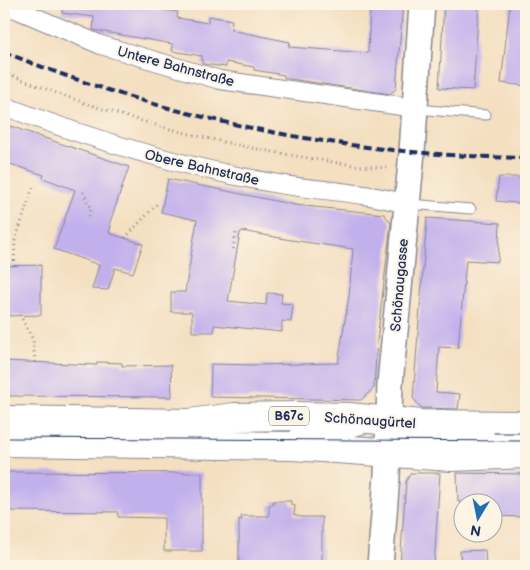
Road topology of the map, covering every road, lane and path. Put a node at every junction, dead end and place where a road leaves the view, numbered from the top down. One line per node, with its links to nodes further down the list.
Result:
1 (4, 4): 5 (street, Untere Bahnstraße)
2 (422, 4): 5 (main road, Schönaugasse)
3 (4, 72): 7 (path, Obere Bahnstraße)
4 (4, 106): 11 (street, Obere Bahnstraße)
5 (415, 108): 6 (lane); 11 (main road, Schönaugasse)
6 (486, 115)
7 (393, 168)
8 (34, 184): 17 (path)
9 (83, 192): 13 (path)
10 (158, 203): 15 (path)
11 (406, 204): 12 (lane); 24 (main road, Schönaugasse)
12 (471, 209)
13 (89, 218)
14 (236, 233): 16 (path)
15 (125, 238)
16 (233, 249)
17 (14, 266)
18 (22, 319): 19 (path)
19 (34, 363)
20 (4, 420): 21 (main road, Schönaugürtel / B67c)
21 (189, 423): 23 (lane); 24 (main road, Schönaugürtel / B67c)
22 (526, 425): 24 (main road, Schönaugürtel / B67c)
23 (215, 430)
24 (386, 439): 25 (main road, Schönaugürtel / B67c); 27 (lane); 29 (main road, Schönaugürtel / B67c); 30 (main road, Schönaugasse)
25 (289, 440): 26 (lane); 28 (main road, Schönaugürtel / B67c)
26 (359, 440)
27 (526, 441)
28 (4, 442)
29 (526, 454)
30 (380, 566)

